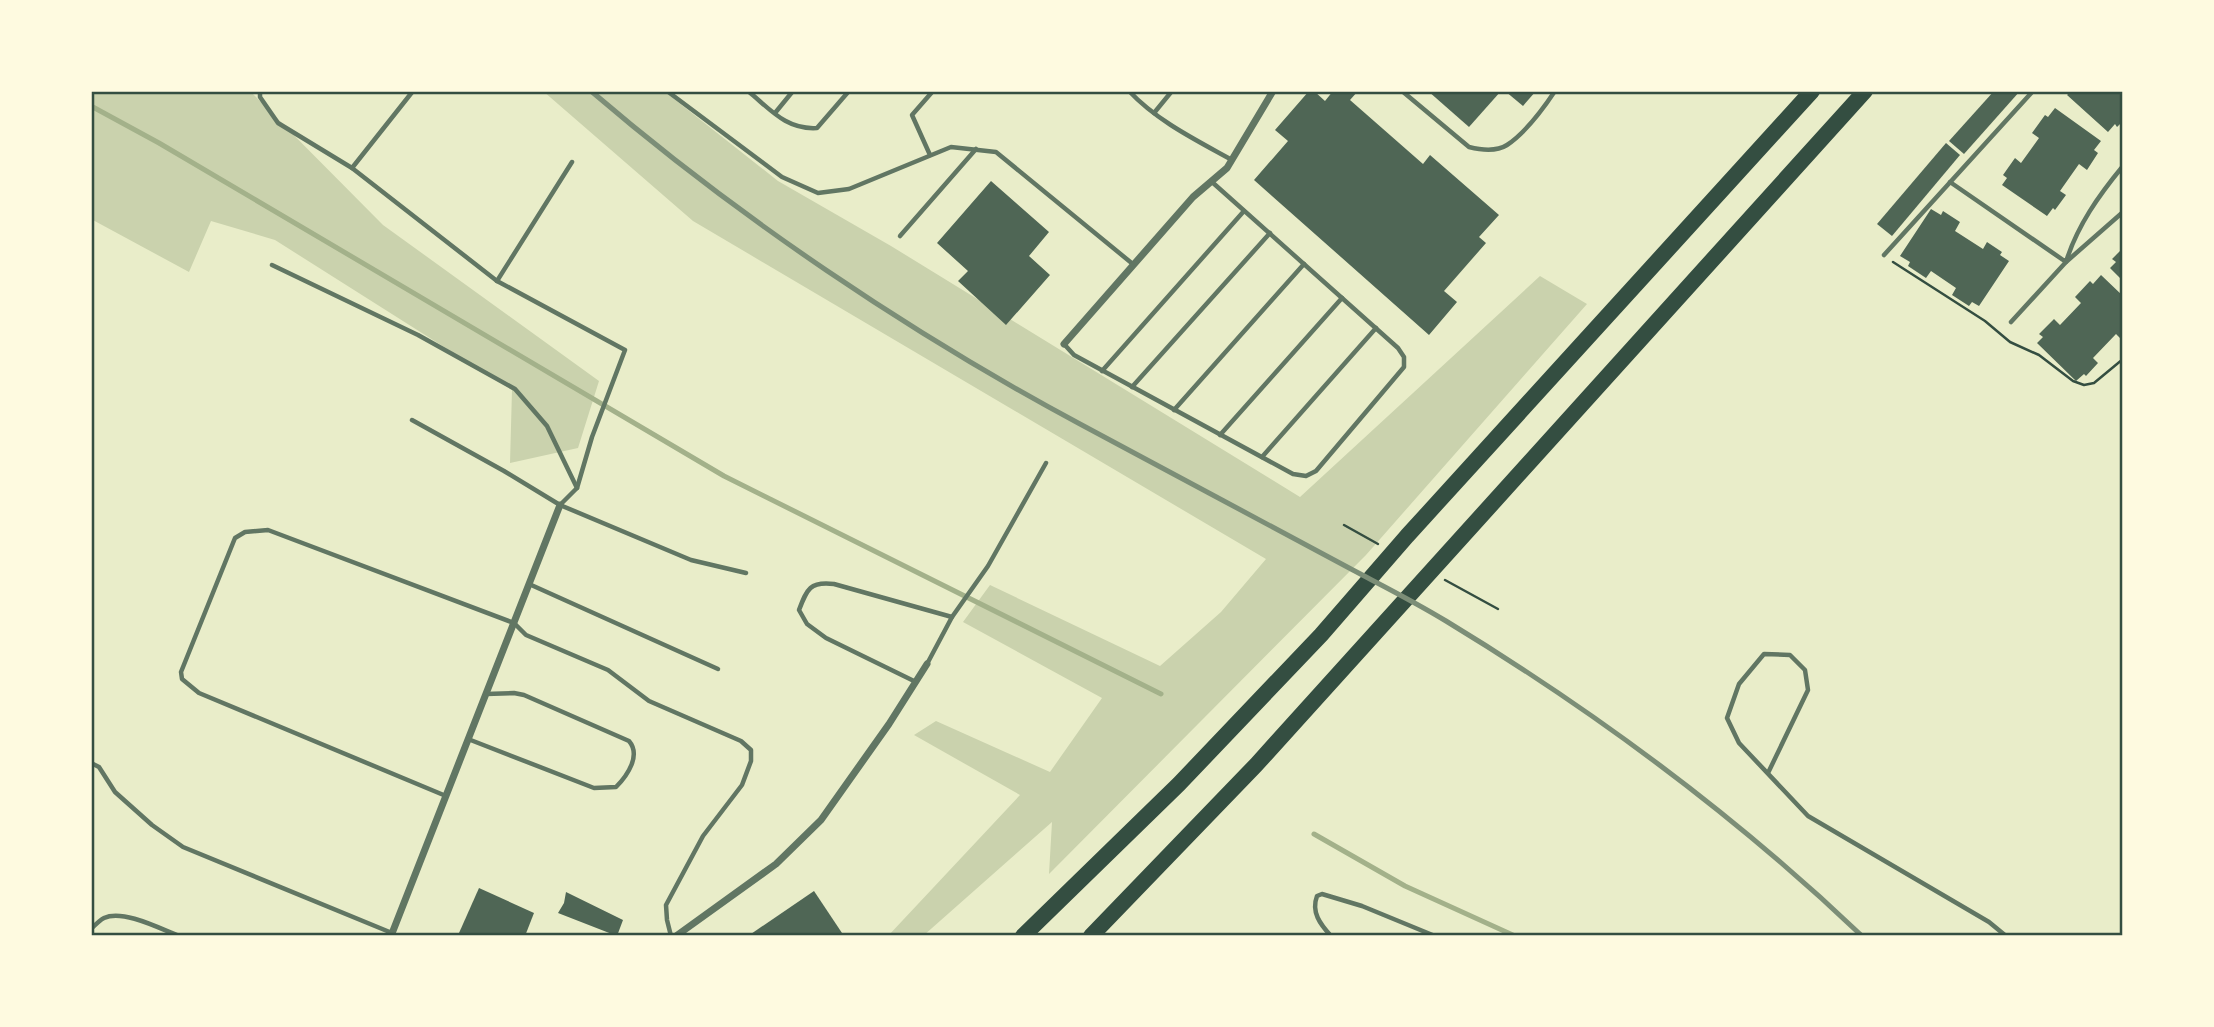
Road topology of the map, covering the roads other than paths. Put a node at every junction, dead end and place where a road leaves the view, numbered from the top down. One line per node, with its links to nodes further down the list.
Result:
1 (260, 91): 23 (lane)
2 (413, 91): 23 (lane)
3 (667, 91): 19 (lane)
4 (748, 91): 16 (lane)
5 (793, 91): 16 (lane)
6 (849, 91): 16 (lane)
7 (933, 91): 19 (lane)
8 (1129, 91): 17 (lane)
9 (1172, 91): 17 (lane)
10 (1273, 91): 20 (street)
11 (1402, 91): 12 (lane)
12 (1555, 91)
13 (1812, 91): 63 (highway)
14 (1865, 91): 61 (highway)
15 (2033, 91): 25 (lane)
16 (775, 113)
17 (1154, 113): 20 (lane)
18 (976, 149): 19 (lane); 29 (lane); 34 (lane)
19 (930, 155)
20 (1232, 159): 24 (street)
21 (572, 162): 35 (lane)
22 (2123, 166): 31 (lane)
23 (352, 168): 35 (lane)
24 (1211, 181): 26 (lane); 34 (street)
25 (1950, 182): 30 (lane); 31 (lane)
26 (1244, 211): 28 (lane); 40 (lane)
27 (2123, 212): 31 (lane)
28 (1270, 233): 32 (lane); 41 (lane)
29 (900, 236)
30 (1884, 255)
31 (2066, 262): 37 (lane)
32 (1304, 264): 36 (lane); 42 (lane)
33 (272, 265): 47 (lane)
34 (1133, 265): 39 (street)
35 (497, 281): 47 (lane)
36 (1342, 298): 38 (lane); 44 (lane)
37 (2011, 322)
38 (1376, 328): 45 (lane); 45 (lane)
39 (1064, 344): 40 (lane)
40 (1102, 371): 41 (lane)
41 (1132, 387): 42 (lane)
42 (1174, 410): 44 (lane)
43 (412, 420): 48 (lane)
44 (1220, 435): 45 (lane)
45 (1262, 457)
46 (1046, 463): 51 (lane)
47 (577, 488): 48 (lane)
48 (560, 505): 49 (lane); 50 (street)
49 (746, 573)
50 (529, 584): 52 (street); 54 (lane)
51 (952, 617): 53 (lane); 55 (lane)
52 (514, 623): 56 (street); 60 (lane); 66 (lane)
53 (927, 664): 55 (street)
54 (718, 669)
55 (916, 682): 66 (street)
56 (486, 694): 57 (street); 57 (lane)
57 (468, 739): 60 (street)
58 (91, 763): 64 (lane)
59 (1768, 773): 59 (lane); 72 (lane)
60 (446, 796): 64 (street)
61 (1111, 917): 68 (highway); 69 (highway)
62 (91, 929): 65 (lane)
63 (1029, 931): 67 (highway)
64 (391, 935)
65 (179, 936)
66 (674, 936)
67 (1014, 936)
68 (1091, 936)
69 (1101, 936)
70 (1331, 936): 71 (lane)
71 (1434, 936)
72 (2006, 936)

